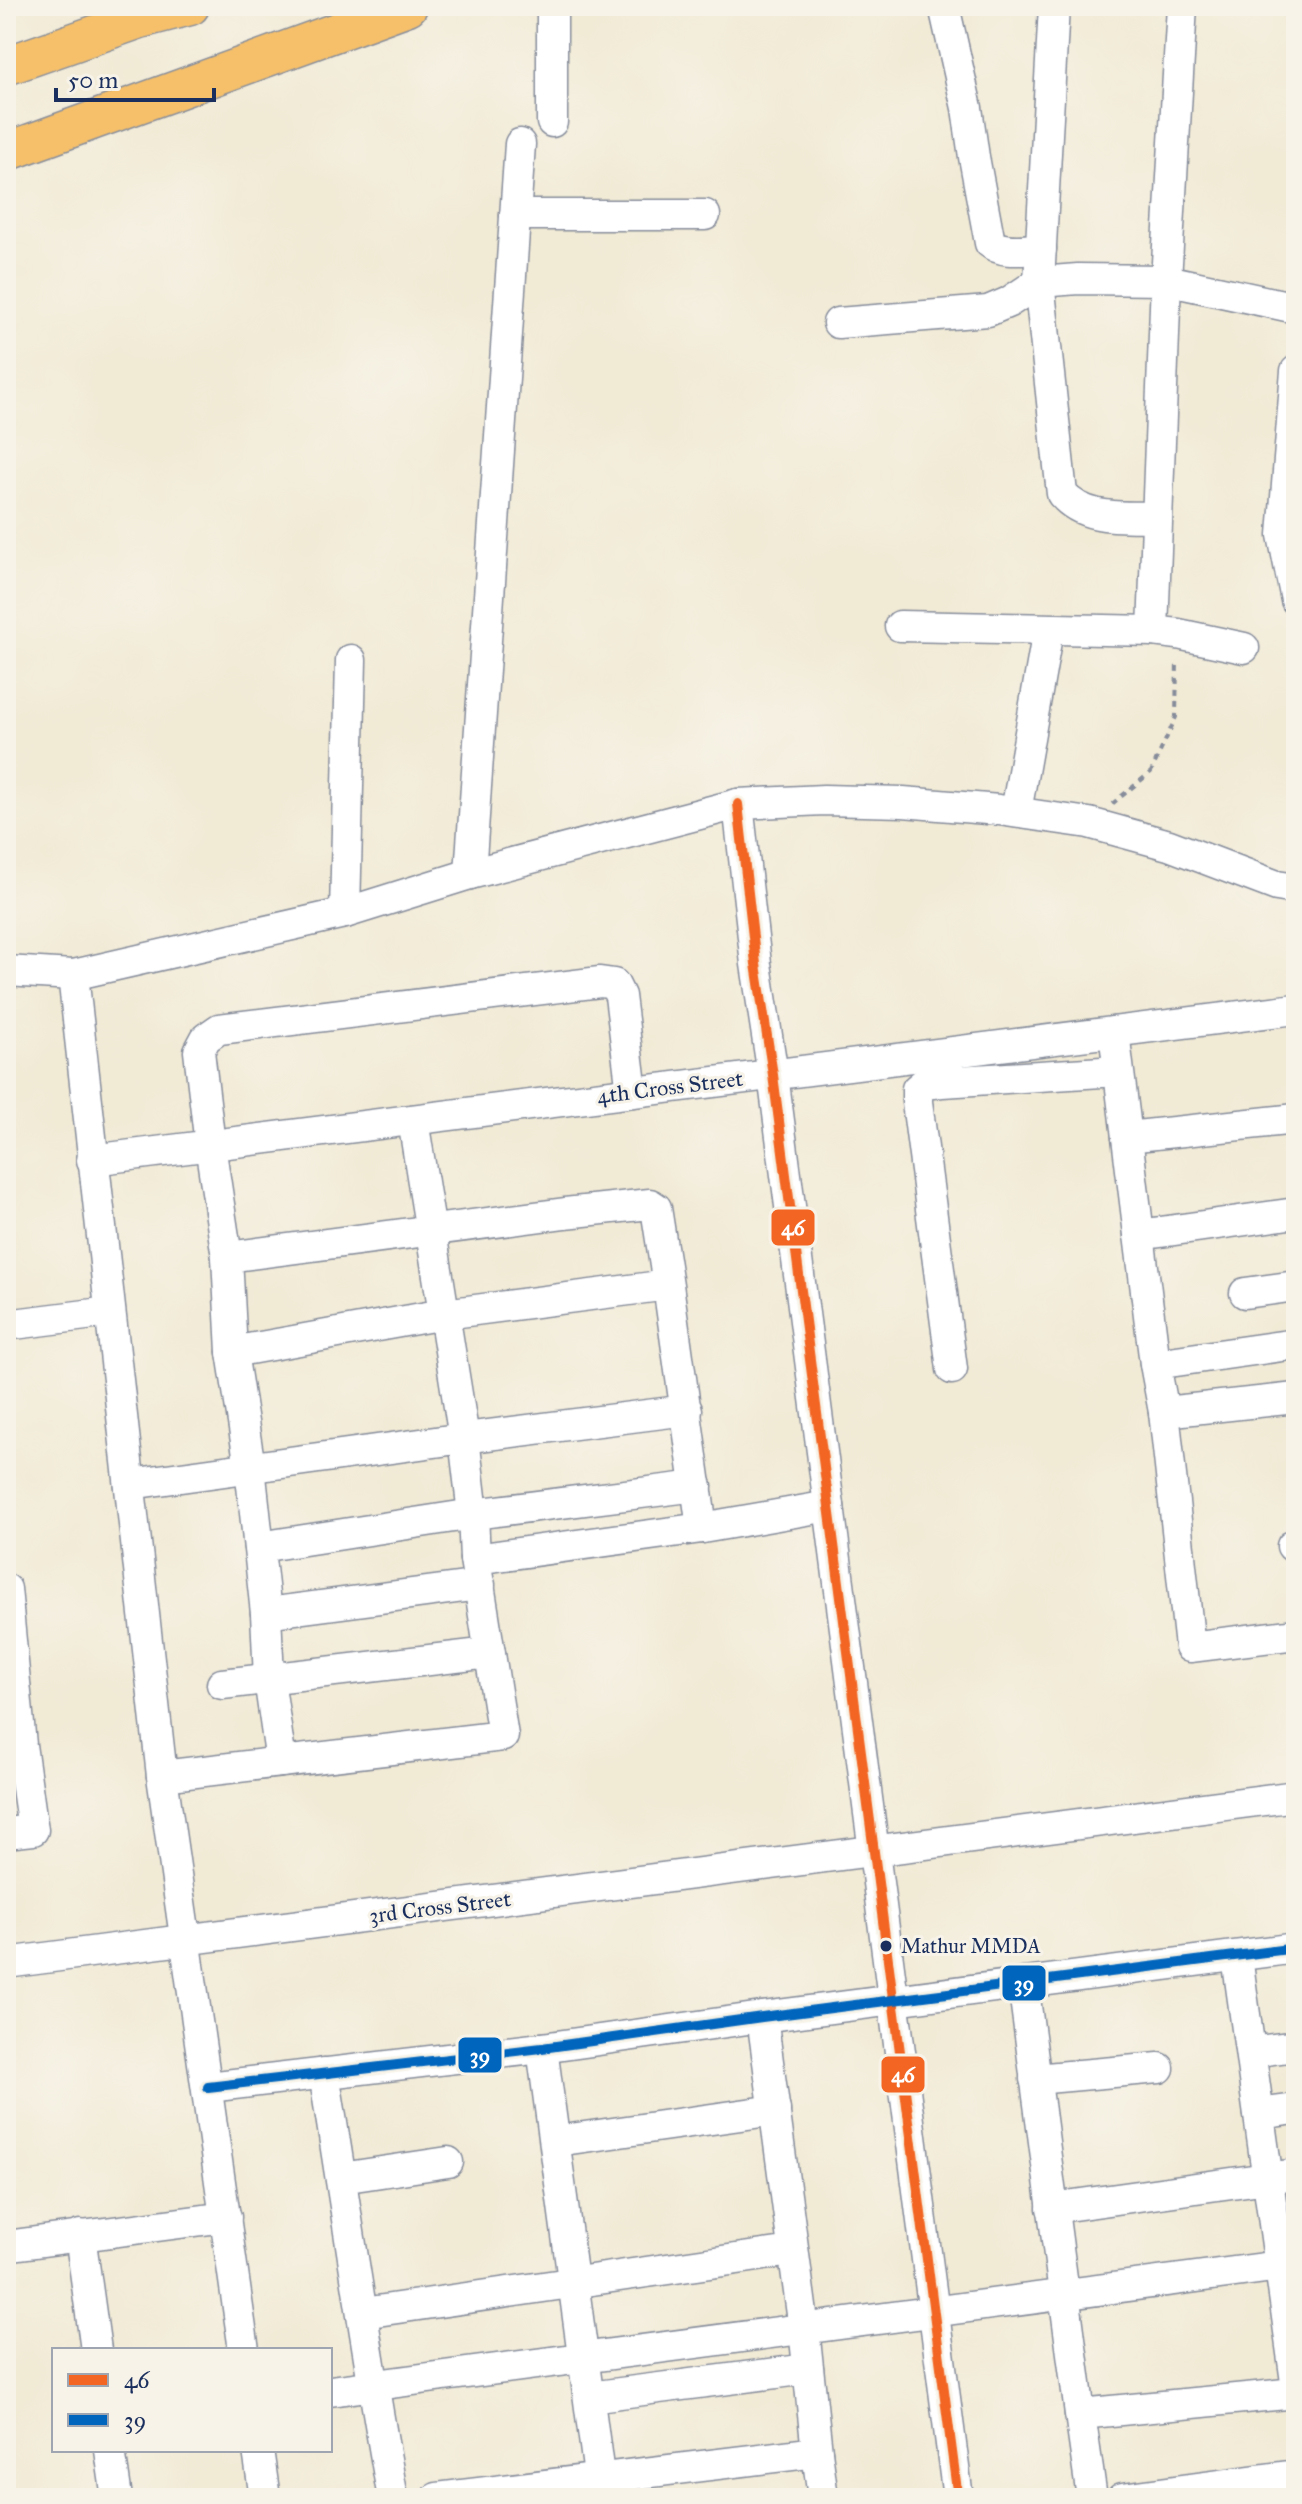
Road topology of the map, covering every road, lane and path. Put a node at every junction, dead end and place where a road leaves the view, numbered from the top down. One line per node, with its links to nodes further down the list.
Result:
1 (190, 6): 7 (main road)
2 (408, 6): 10 (main road)
3 (552, 6): 8 (street)
4 (944, 6): 13 (street)
5 (1054, 6): 13 (street)
6 (1182, 6): 14 (street)
7 (6, 66)
8 (552, 122)
9 (520, 144): 11 (street)
10 (6, 152)
11 (515, 215): 12 (street); 29 (street)
12 (705, 215)
13 (1041, 249): 15 (street)
14 (1166, 280): 15 (street); 16 (street); 19 (street)
15 (1039, 282): 17 (street); 19 (street)
16 (1296, 308)
17 (838, 323)
18 (1296, 371): 20 (street)
19 (1156, 517): 23 (street)
20 (1296, 600)
21 (900, 626): 22 (street)
22 (1048, 630): 23 (street); 27 (street)
23 (1165, 633): 24 (street); 28 (path)
24 (1244, 648)
25 (351, 660): 31 (street)
26 (738, 804): 27 (street); 29 (street); 37 (street)
27 (1016, 812): 28 (street)
28 (1089, 823): 30 (street)
29 (470, 874): 31 (street)
30 (1296, 889)
31 (345, 913): 33 (street)
32 (6, 971): 33 (street)
33 (73, 975): 43 (street)
34 (1296, 1009): 35 (street, 4th Cross Street)
35 (1114, 1032): 36 (street); 37 (street, 4th Cross Street)
36 (1118, 1071): 41 (street); 57 (street)
37 (773, 1075): 38 (street, 4th Cross Street); 65 (street)
38 (632, 1092): 40 (street, 4th Cross Street); 42 (street)
39 (1296, 1119): 41 (street)
40 (413, 1120): 42 (street, 4th Cross Street); 45 (street)
41 (1127, 1137): 46 (street)
42 (210, 1145): 43 (street, 4th Cross Street); 47 (street)
43 (92, 1160): 51 (street)
44 (1296, 1213): 46 (street)
45 (430, 1231): 47 (street); 48 (street); 52 (street)
46 (1139, 1235): 56 (street)
47 (227, 1257): 55 (street)
48 (668, 1285): 52 (street); 59 (street)
49 (1296, 1286): 50 (street)
50 (1245, 1293)
51 (110, 1312): 53 (street); 63 (street)
52 (444, 1314): 55 (street); 61 (street)
53 (6, 1325)
54 (1296, 1344): 56 (street)
55 (232, 1352): 62 (street)
56 (1155, 1364): 60 (street)
57 (952, 1369)
58 (1296, 1398): 60 (street)
59 (687, 1410): 61 (street); 64 (street)
60 (1164, 1412): 72 (street)
61 (464, 1438): 62 (street); 66 (street)
62 (250, 1467): 63 (street); 68 (street)
63 (130, 1484): 79 (street)
64 (697, 1486): 66 (street); 67 (street)
65 (829, 1506): 67 (street); 82 (street)
66 (473, 1514): 68 (street); 69 (street)
67 (702, 1528): 69 (street)
68 (259, 1547): 71 (street)
69 (478, 1572): 71 (street); 73 (street)
70 (7, 1606): 74 (street)
71 (266, 1613): 75 (street)
72 (1296, 1634)
73 (490, 1653): 75 (street); 78 (street)
74 (10, 1673): 77 (street)
75 (269, 1679): 76 (street); 78 (street)
76 (222, 1684)
77 (14, 1746): 81 (street)
78 (281, 1762): 79 (street)
79 (162, 1776): 83 (street)
80 (1296, 1796): 82 (street, 3rd Cross Street)
81 (6, 1833)
82 (874, 1851): 83 (street, 3rd Cross Street); 88 (street)
83 (185, 1940): 86 (street, 3rd Cross Street); 96 (street)
84 (1296, 1948): 85 (street)
85 (1237, 1957): 87 (street); 92 (street)
86 (6, 1963)
87 (1023, 1983): 88 (street); 95 (street)
88 (894, 2000): 89 (street); 112 (street)
89 (762, 2017): 91 (street); 98 (street)
90 (1296, 2046): 92 (street)
91 (542, 2048): 94 (street); 100 (street)
92 (1251, 2052): 99 (street)
93 (1159, 2068): 95 (street)
94 (324, 2073): 96 (street); 103 (street)
95 (1035, 2079): 104 (street)
96 (208, 2087): 105 (street)
97 (1296, 2109): 99 (street)
98 (775, 2110): 100 (street); 108 (street)
99 (1259, 2114): 102 (street)
100 (556, 2141): 110 (street)
101 (448, 2162): 103 (street)
102 (1282, 2176): 104 (street); 109 (street)
103 (341, 2178): 113 (street)
104 (1052, 2208): 111 (street)
105 (226, 2217): 106 (street); 116 (street)
106 (80, 2235): 107 (street); 115 (street)
107 (13, 2245)
108 (792, 2251): 110 (street); 114 (street)
109 (1288, 2265): 111 (street); 119 (street)
110 (574, 2282): 113 (street); 117 (street)
111 (1064, 2295): 112 (street); 124 (street)
112 (933, 2312): 114 (street); 135 (street)
113 (363, 2313): 120 (street)
114 (804, 2329): 117 (street); 118 (street)
115 (96, 2348)
116 (244, 2348)
117 (584, 2358): 120 (street); 123 (street)
118 (808, 2369): 123 (street); 127 (street)
119 (1296, 2382)
120 (372, 2385): 121 (street); 132 (street)
121 (332, 2391)
122 (1296, 2393): 124 (street)
123 (589, 2397): 129 (street)
124 (1080, 2414): 136 (street)
125 (110, 2452): 130 (street)
126 (258, 2452): 131 (street)
127 (817, 2452): 129 (street); 134 (street)
128 (1296, 2475): 137 (street)
129 (600, 2488): 133 (street)
130 (117, 2498)
131 (265, 2498)
132 (393, 2498)
133 (437, 2498)
134 (823, 2498)
135 (958, 2498)
136 (1092, 2498)
137 (1122, 2498)

